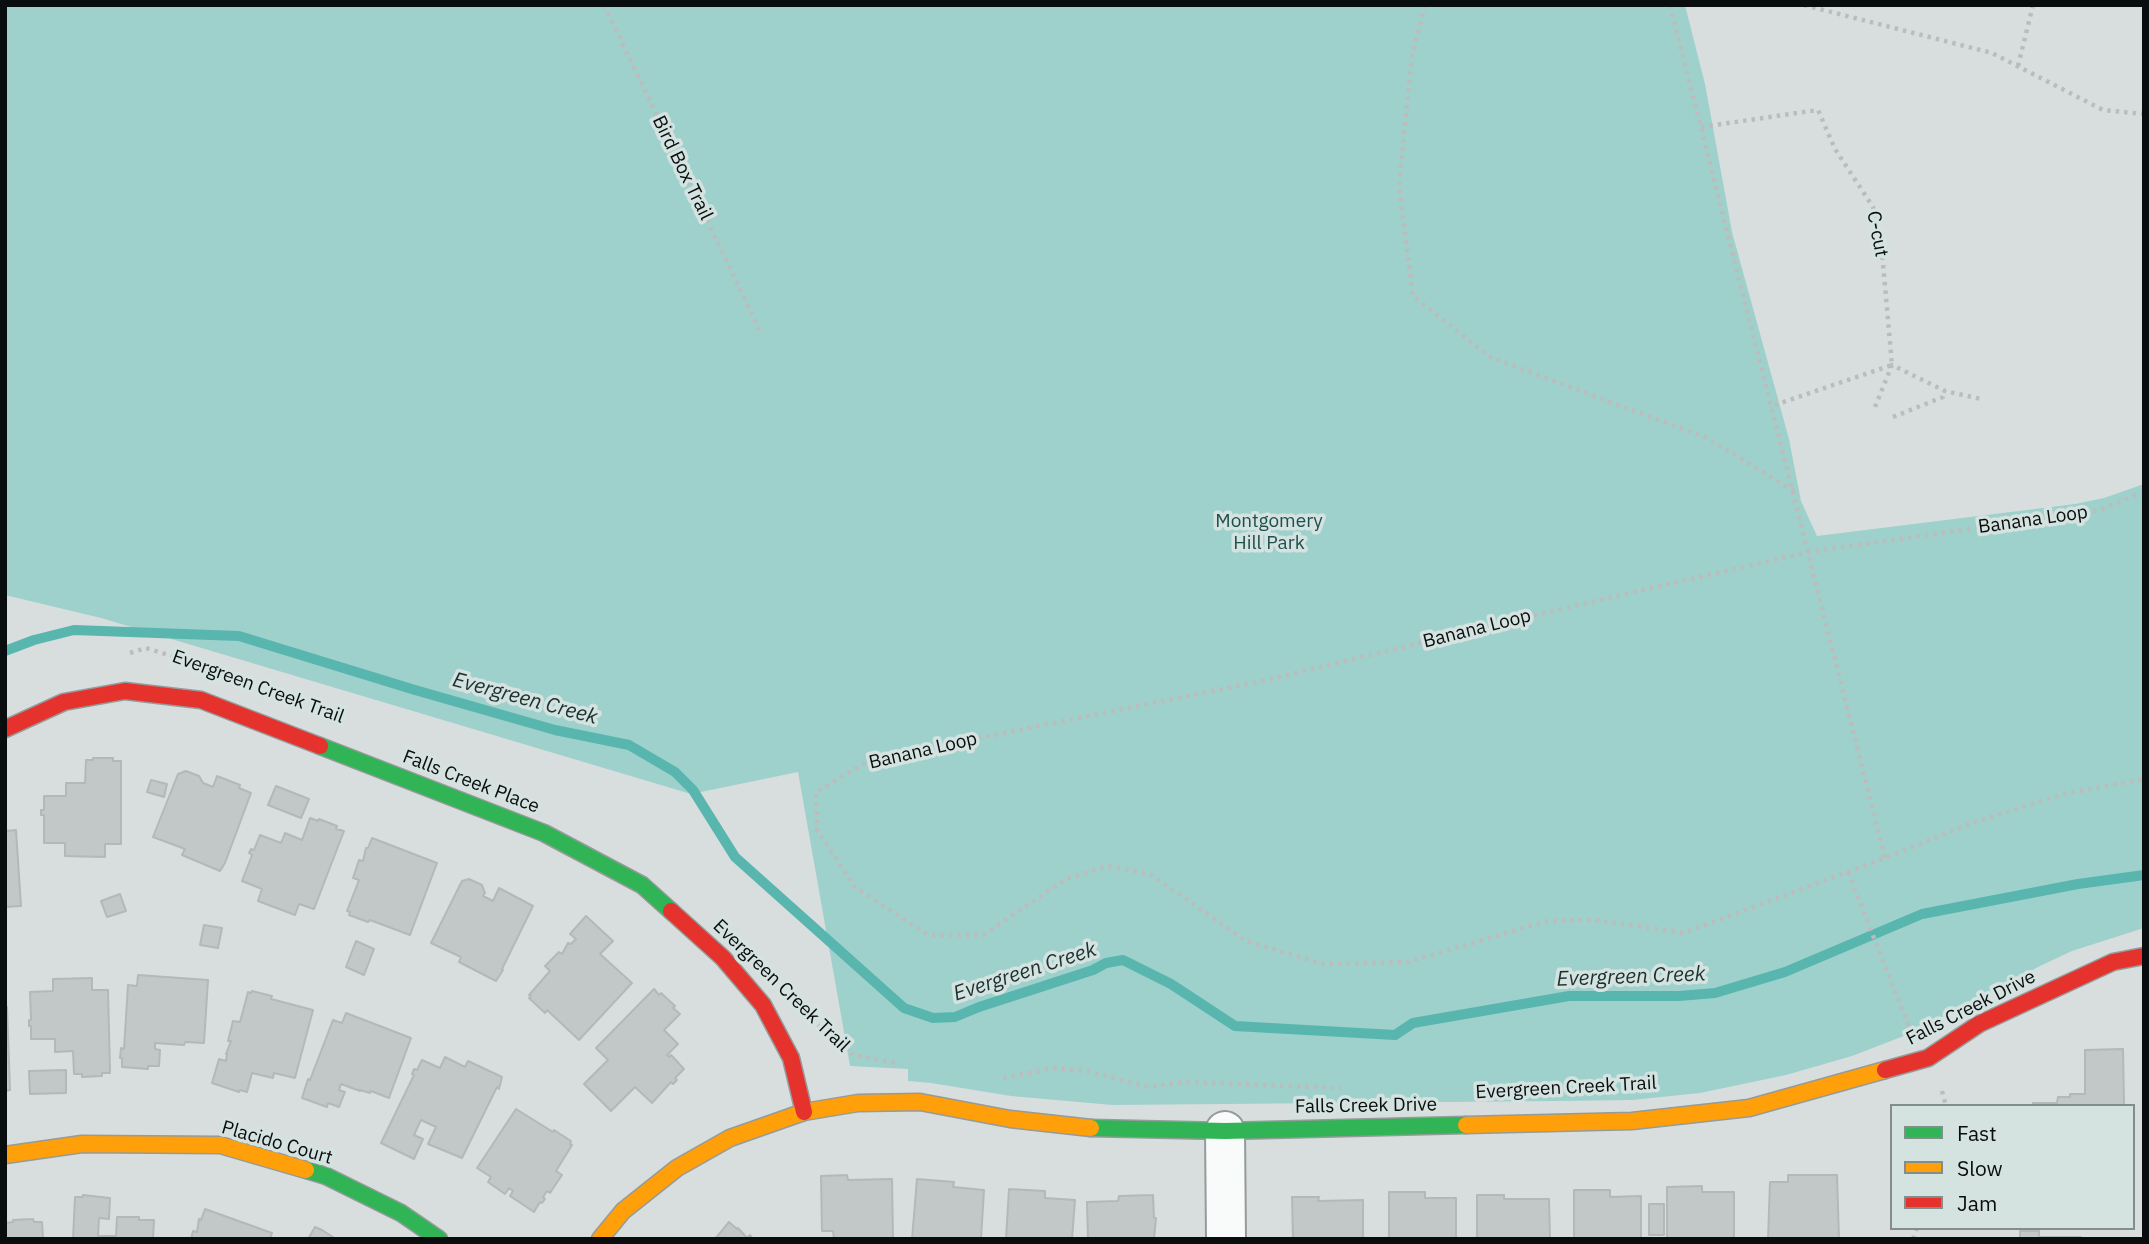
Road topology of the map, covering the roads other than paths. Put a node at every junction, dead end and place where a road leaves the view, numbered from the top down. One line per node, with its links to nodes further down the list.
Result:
1 (5, 729): 3 (street, Falls Creek Place)
2 (2144, 956): 4 (street, Falls Creek Drive)
3 (804, 1112): 4 (street, Falls Creek Drive); 7 (street, Falls Creek Drive)
4 (1225, 1130): 8 (street)
5 (5, 1155): 6 (street, Placido Court)
6 (439, 1239)
7 (600, 1239)
8 (1226, 1239)

